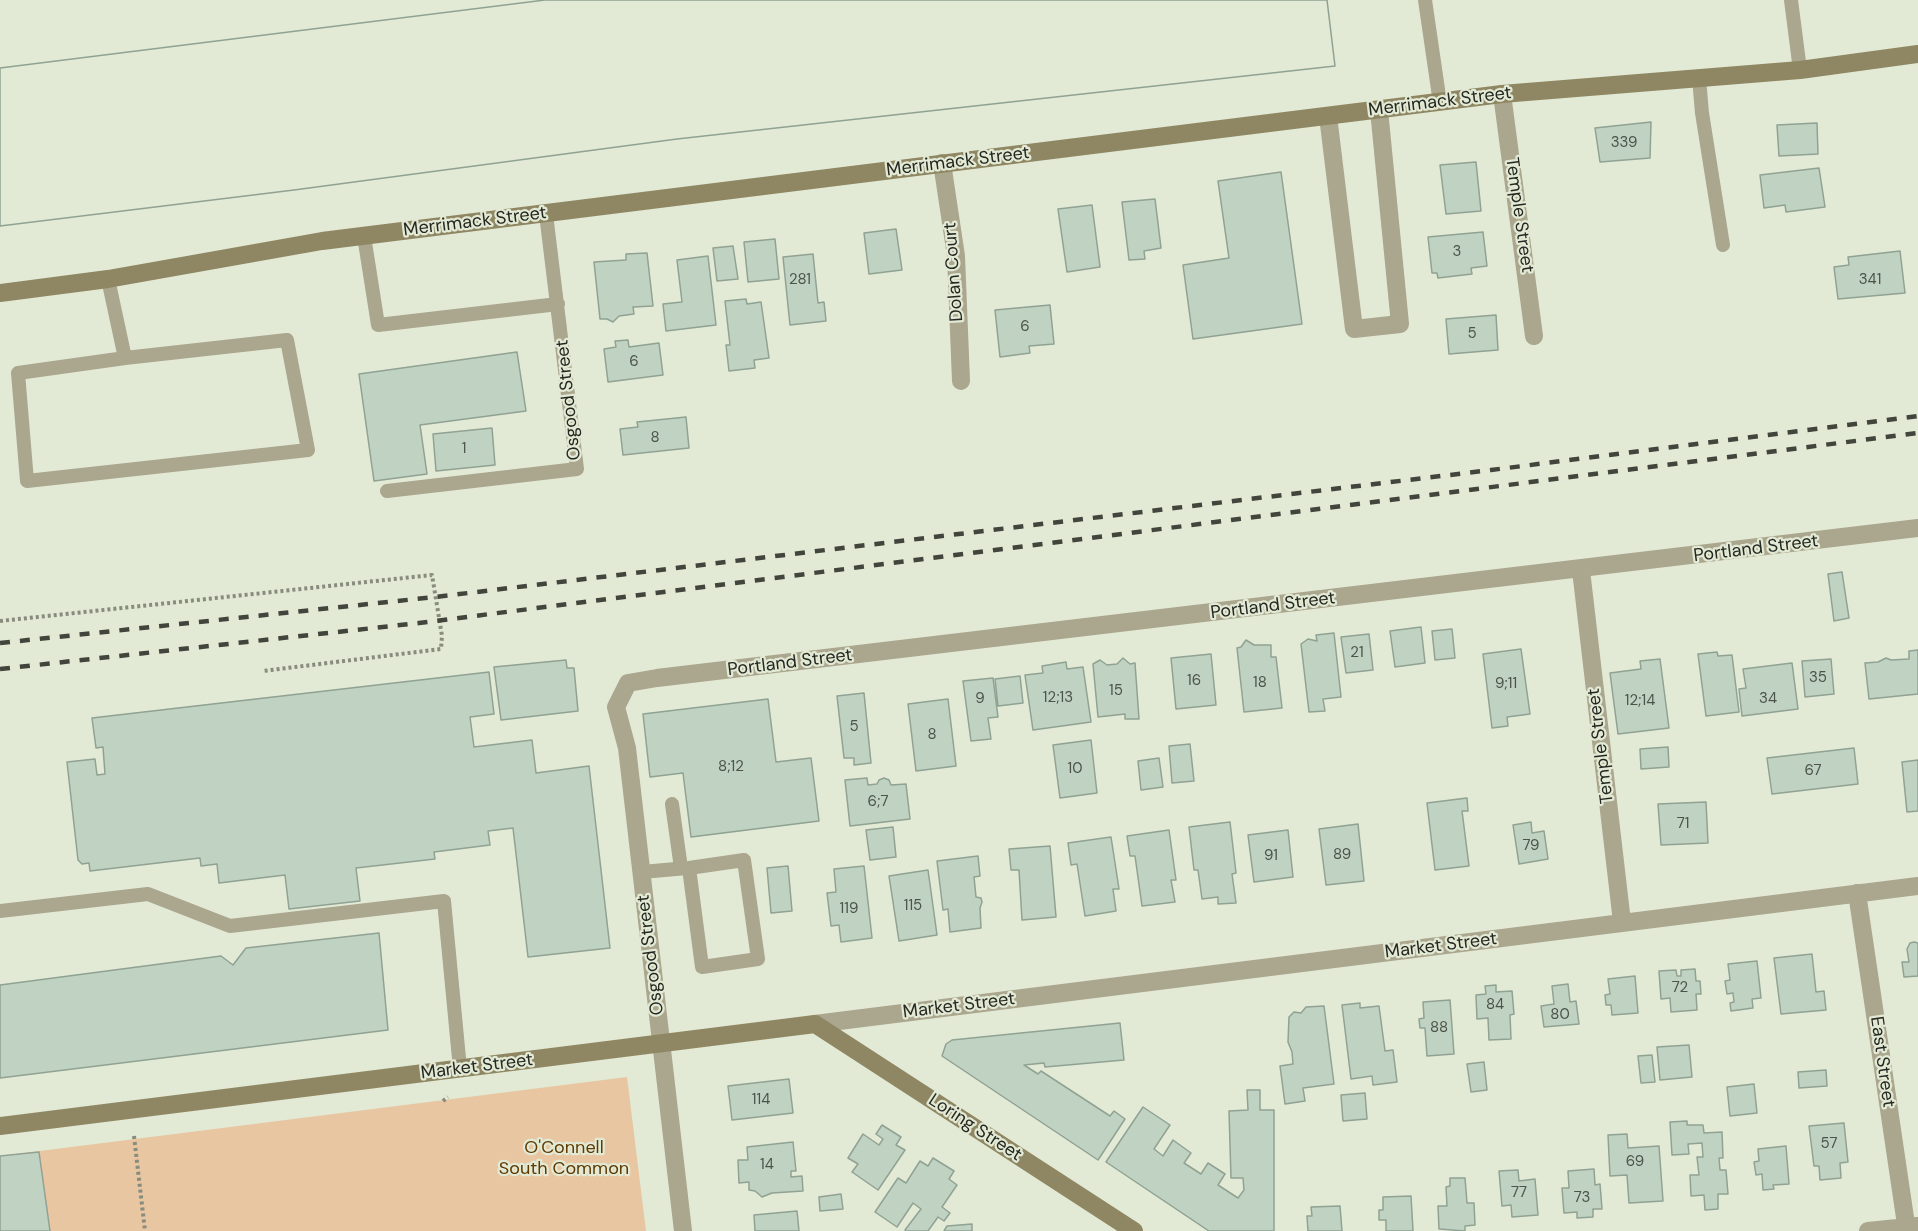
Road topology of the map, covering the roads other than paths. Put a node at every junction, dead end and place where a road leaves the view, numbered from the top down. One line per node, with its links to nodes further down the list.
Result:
1 (1425, 0): 7 (lane)
2 (1791, 0): 4 (lane)
3 (1918, 54): 4 (main road, Merrimack Street)
4 (1800, 70): 5 (main road, Merrimack Street)
5 (1700, 78): 6 (main road, Merrimack Street); 13 (lane)
6 (1502, 94): 7 (main road, Merrimack Street); 17 (street, Temple Street)
7 (1440, 102): 8 (main road, Merrimack Street)
8 (1379, 110): 9 (main road, Merrimack Street); 9 (street)
9 (1328, 116): 10 (main road, Merrimack Street)
10 (942, 163): 11 (main road, Merrimack Street); 19 (street, Dolan Court)
11 (546, 214): 12 (main road, Merrimack Street); 16 (lane, Osgood Street)
12 (364, 236): 14 (main road, Merrimack Street); 16 (lane)
13 (1723, 245)
14 (108, 279): 15 (main road, Merrimack Street); 18 (lane)
15 (0, 293)
16 (558, 304): 20 (lane, Osgood Street)
17 (1534, 336)
18 (125, 358): 18 (lane)
19 (961, 381)
20 (387, 491)
21 (1918, 528): 22 (street, Portland Street)
22 (1581, 570): 23 (street, Portland Street); 30 (street, Temple Street)
23 (628, 683): 26 (street, Osgood Street)
24 (672, 804): 25 (lane)
25 (685, 868): 25 (lane); 26 (lane)
26 (642, 872): 32 (street, Osgood Street)
27 (1918, 886): 28 (street, Market Street)
28 (1857, 893): 30 (street, Market Street); 35 (street, East Street)
29 (0, 911): 33 (lane)
30 (1622, 922): 31 (street, Market Street)
31 (815, 1024): 32 (main road, Market Street); 37 (main road, Loring Street)
32 (662, 1044): 33 (main road, Market Street); 36 (street, Osgood Street)
33 (460, 1069): 34 (main road, Market Street)
34 (0, 1126)
35 (1910, 1228): 38 (street)
36 (683, 1231)
37 (1134, 1231)
38 (1868, 1231)

